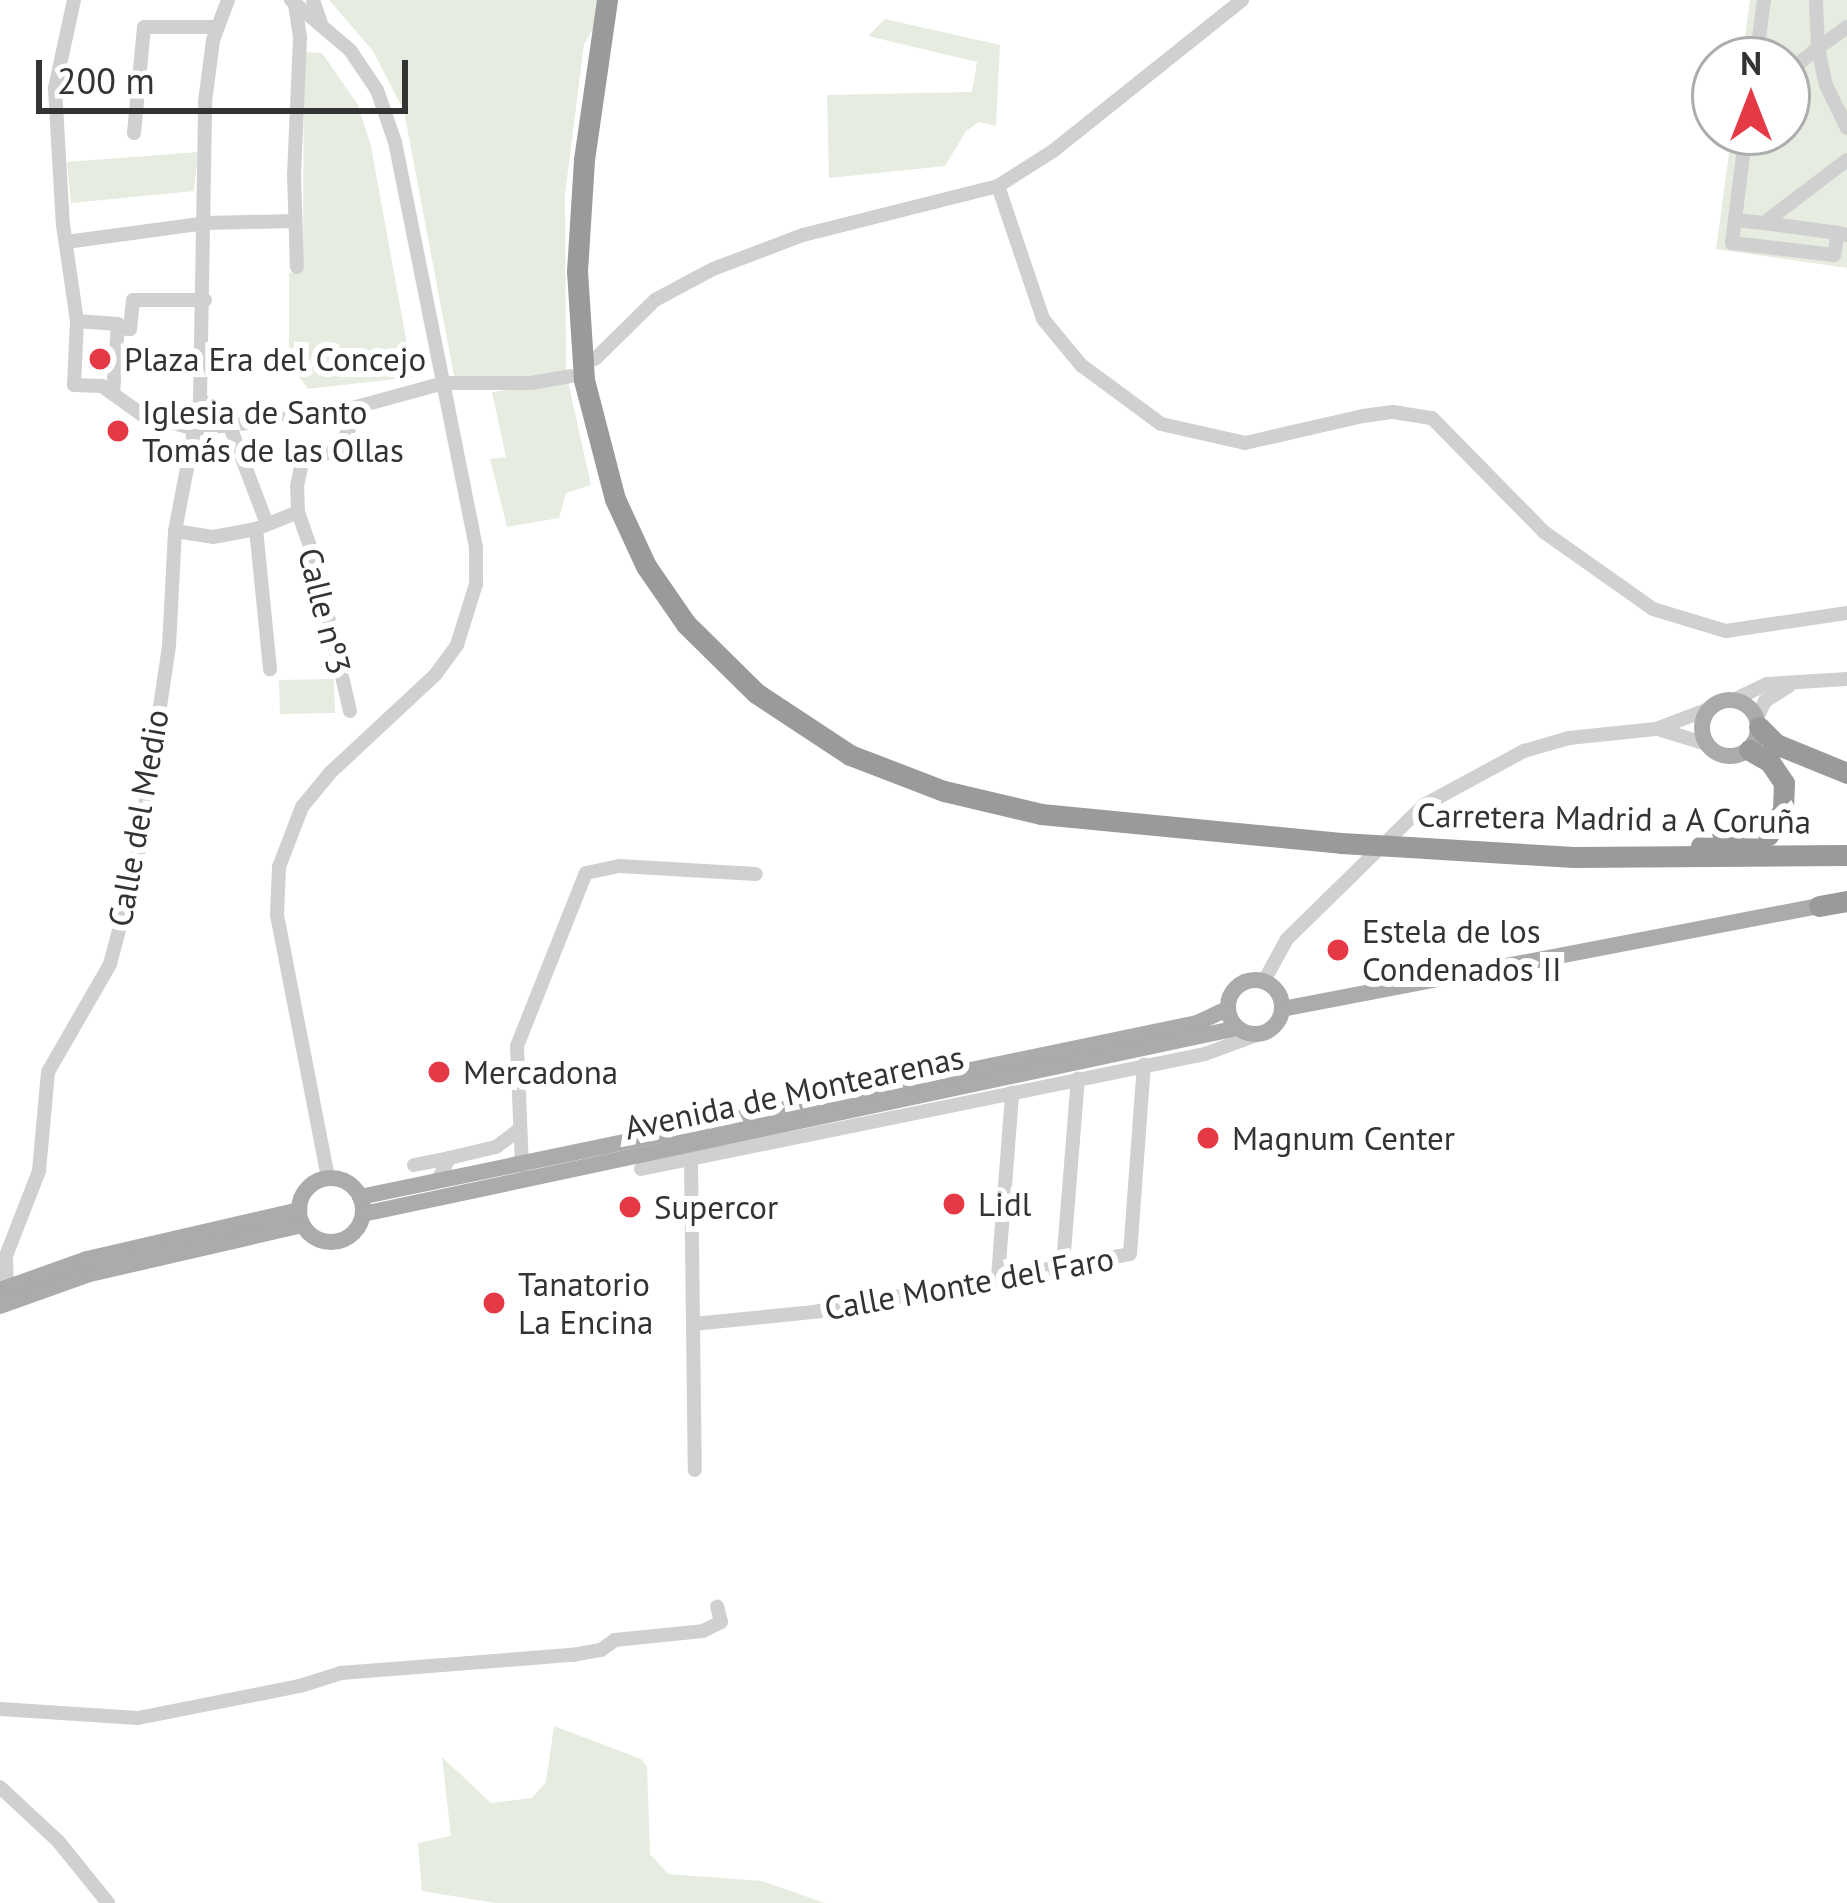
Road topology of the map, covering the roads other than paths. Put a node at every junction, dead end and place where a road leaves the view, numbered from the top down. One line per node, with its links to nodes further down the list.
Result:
1 (74, 0): 27 (street)
2 (228, 0): 10 (street, Calle del Medio)
3 (607, 0): 15 (highway, Carretera Madrid a A Coruña)
4 (623, 0): 15 (highway)
5 (1242, 0): 21 (street)
6 (1764, 0): 12 (street)
7 (1816, 0): 14 (street)
8 (293, 2): 9 (street); 13 (street)
9 (317, 14): 13 (street); 34 (street)
10 (216, 27): 18 (street); 24 (street, Calle del Medio)
11 (1847, 27): 14 (street)
12 (1759, 36)
13 (300, 38): 23 (street)
14 (1818, 48): 16 (street); 17 (street)
15 (600, 51): 55 (highway, Carretera Madrid a A Coruña, bridge)
16 (1811, 54)
17 (1847, 128)
18 (134, 133)
19 (1743, 156): 22 (street)
20 (1847, 160): 25 (street)
21 (998, 186): 32 (street); 43 (street)
22 (1735, 220): 25 (street); 26 (street)
23 (295, 221): 24 (street); 28 (street)
24 (206, 223): 27 (street); 29 (street, Calle del Medio)
25 (1764, 223): 26 (street)
26 (1842, 234)
27 (65, 242): 30 (street)
28 (297, 267)
29 (205, 299): 31 (street); 36 (street, Calle del Medio)
30 (77, 321): 31 (street); 35 (street)
31 (118, 328): 35 (street)
32 (595, 359)
33 (570, 376): 34 (street)
34 (444, 383): 37 (street); 75 (street)
35 (113, 394): 39 (street)
36 (200, 400): 38 (street); 39 (street, Calle del Medio)
37 (361, 407): 38 (street); 40 (street)
38 (226, 424): 39 (street); 41 (street)
39 (195, 428): 42 (street, Calle del Medio)
40 (298, 512): 41 (street); 49 (street, Calle nº3)
41 (261, 527): 42 (street); 44 (street)
42 (175, 532): 81 (street, Calle del Medio)
43 (1847, 613)
44 (270, 669)
45 (1847, 679): 46 (street)
46 (1794, 684): 47 (street); 50 (street)
47 (1732, 700): 48 (main road); 50 (main road)
48 (1709, 709): 51 (street, Carretera Madrid a A Coruña); 52 (main road)
49 (350, 711)
50 (1758, 723): 53 (main road); 54 (highway)
51 (1656, 729): 52 (street, Carretera Madrid a A Coruña); 60 (street, Carretera Madrid a A Coruña)
52 (1707, 744): 53 (main road)
53 (1749, 750): 55 (highway)
54 (1847, 773)
55 (1527, 854): 56 (highway, Carretera Madrid a A Coruña)
56 (1847, 855)
57 (757, 874): 68 (street)
58 (1847, 901): 59 (highway)
59 (1819, 906): 62 (main road)
60 (1264, 981): 61 (main road); 62 (main road)
61 (1227, 1009): 63 (main road); 71 (main road, Avenida de Montearenas)
62 (1282, 1009): 64 (main road)
63 (1237, 1028): 64 (main road); 77 (main road, Avenida de Montearenas)
64 (1259, 1034): 65 (street)
65 (1144, 1065): 66 (street); 79 (street, Calle Monte del Faro)
66 (1078, 1078): 67 (street); 79 (street)
67 (1012, 1093): 72 (street); 80 (street)
68 (520, 1130): 69 (street); 71 (street)
69 (496, 1147): 70 (street); 71 (street)
70 (449, 1158): 73 (street); 76 (street)
71 (521, 1160): 76 (main road, Avenida de Montearenas)
72 (691, 1161): 74 (street); 82 (street)
73 (414, 1165)
74 (641, 1169)
75 (328, 1178): 77 (main road); 78 (main road)
76 (437, 1182): 77 (main road, Avenida de Montearenas)
77 (362, 1205): 78 (main road)
78 (301, 1218): 81 (main road)
79 (1063, 1264): 80 (street, Calle Monte del Faro)
80 (998, 1276): 82 (street, Calle Monte del Faro)
81 (5, 1296)
82 (693, 1324): 83 (street)
83 (695, 1470)
84 (717, 1606): 85 (street)
85 (0, 1709)
86 (0, 1787): 87 (street)
87 (108, 1903)

